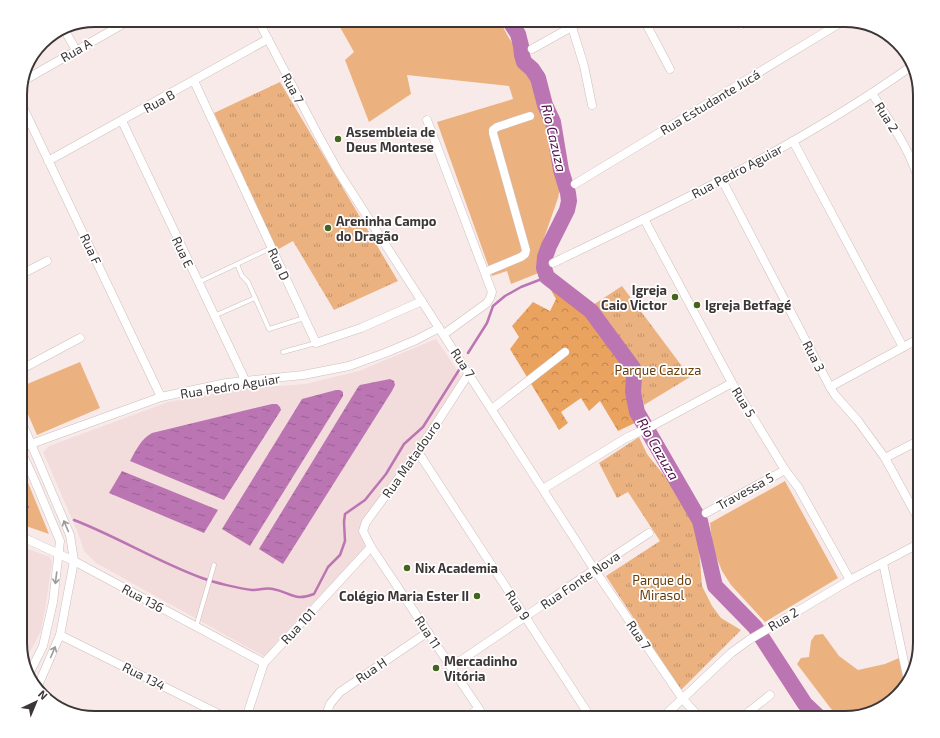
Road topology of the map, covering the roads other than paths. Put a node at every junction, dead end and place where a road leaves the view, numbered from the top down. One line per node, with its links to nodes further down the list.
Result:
1 (117, 27): 9 (street, Rua A)
2 (262, 27): 7 (street, Rua 7)
3 (572, 27): 8 (street); 15 (street)
4 (648, 27): 10 (street)
5 (833, 27): 24 (street, Rua Estudante Jucá)
6 (67, 34): 9 (street)
7 (268, 39): 13 (street, Rua B); 34 (street, Rua 7)
8 (532, 48)
9 (76, 50): 12 (street, Rua A)
10 (670, 69)
11 (907, 69): 14 (street, Rua Pedro Aguiar)
12 (29, 77)
13 (194, 81): 19 (street, Rua B); 26 (street, Rua D)
14 (872, 93): 20 (street, Rua Pedro Aguiar); 22 (street, Rua 2)
15 (592, 105)
16 (530, 116): 31 (street)
17 (27, 117): 21 (street, Rua F)
18 (427, 120): 31 (street, Rua Pedro Aguiar)
19 (122, 121): 21 (street, Rua B); 32 (street, Rua E)
20 (793, 141): 23 (street, Rua Pedro Aguiar); 41 (street)
21 (48, 161): 49 (street, Rua F)
22 (913, 164)
23 (722, 180): 25 (street, Rua Pedro Aguiar); 48 (street, Rua 3)
24 (575, 184)
25 (644, 219): 28 (street, Rua Pedro Aguiar); 47 (street, Rua 5)
26 (270, 248): 29 (lane); 36 (street, Rua D)
27 (47, 261): 30 (street)
28 (553, 263)
29 (237, 264): 32 (lane); 33 (lane)
30 (27, 271)
31 (485, 272): 37 (street, Rua Pedro Aguiar)
32 (198, 283): 35 (street, Rua E)
33 (255, 298): 35 (lane); 36 (lane)
34 (422, 301): 37 (street, Rua 7); 40 (street)
35 (214, 316): 46 (street, Rua E)
36 (304, 318): 40 (street, Rua D)
37 (442, 331): 45 (street, Rua 7); 46 (street, Rua Pedro Aguiar)
38 (80, 338): 44 (street)
39 (913, 342): 41 (street)
40 (316, 343): 42 (lane)
41 (902, 347): 48 (street)
42 (283, 352)
43 (565, 352): 50 (street)
44 (27, 366)
45 (469, 373): 50 (street, Rua 7); 55 (street, Rua Matadouro)
46 (246, 382): 49 (street, Rua Pedro Aguiar)
47 (732, 383): 58 (street, Rua 5); 59 (street)
48 (830, 387): 56 (street, Rua 3)
49 (161, 397): 52 (street, Rua Pedro Aguiar)
50 (492, 409): 59 (street, Rua 7)
51 (27, 433): 52 (street)
52 (32, 443): 54 (street, Rua Pedro Aguiar); 67 (street, one-way to 52)
53 (913, 444): 56 (street)
54 (27, 445)
55 (418, 452): 64 (street, Rua Matadouro); 72 (street, Rua 9)
56 (885, 458): 60 (street, Rua 3)
57 (27, 464): 66 (street)
58 (785, 470): 61 (street, Travessa 5); 71 (street, Rua 5)
59 (543, 489): 70 (street, Rua 7)
60 (913, 509)
61 (706, 513)
62 (649, 533): 70 (street, Rua Fonte Nova)
63 (27, 539): 66 (street, Rua 136)
64 (371, 547): 74 (street, Rua 11); 76 (street, Rua 101)
65 (913, 547): 68 (street, Rua 2)
66 (59, 554): 67 (street, Rua 136); 78 (street, one-way to 78)
67 (74, 561): 73 (street, Rua 136); 75 (street)
68 (883, 563): 71 (street, Rua 2); 79 (street)
69 (214, 564): 73 (lane)
70 (594, 569): 72 (street, Rua Fonte Nova); 82 (street, Rua 7)
71 (850, 580): 82 (street, Rua 2)
72 (526, 617): 77 (street, Rua Fonte Nova); 88 (street, Rua 9)
73 (196, 627): 76 (street, Rua 136)
74 (428, 632): 77 (street, Rua 11); 86 (street, Rua H)
75 (60, 635): 80 (street, one-way to 75); 84 (street, Rua 134)
76 (264, 663): 85 (street, Rua 101)
77 (451, 667): 83 (street, Rua 11)
78 (32, 668)
79 (906, 672)
80 (40, 682)
81 (770, 695): 91 (street)
82 (682, 698): 89 (street, Rua 2); 90 (street, Rua 7)
83 (478, 709): 87 (street)
84 (213, 711)
85 (248, 711)
86 (328, 711)
87 (475, 711)
88 (586, 711)
89 (669, 711)
90 (694, 711)
91 (750, 711)

